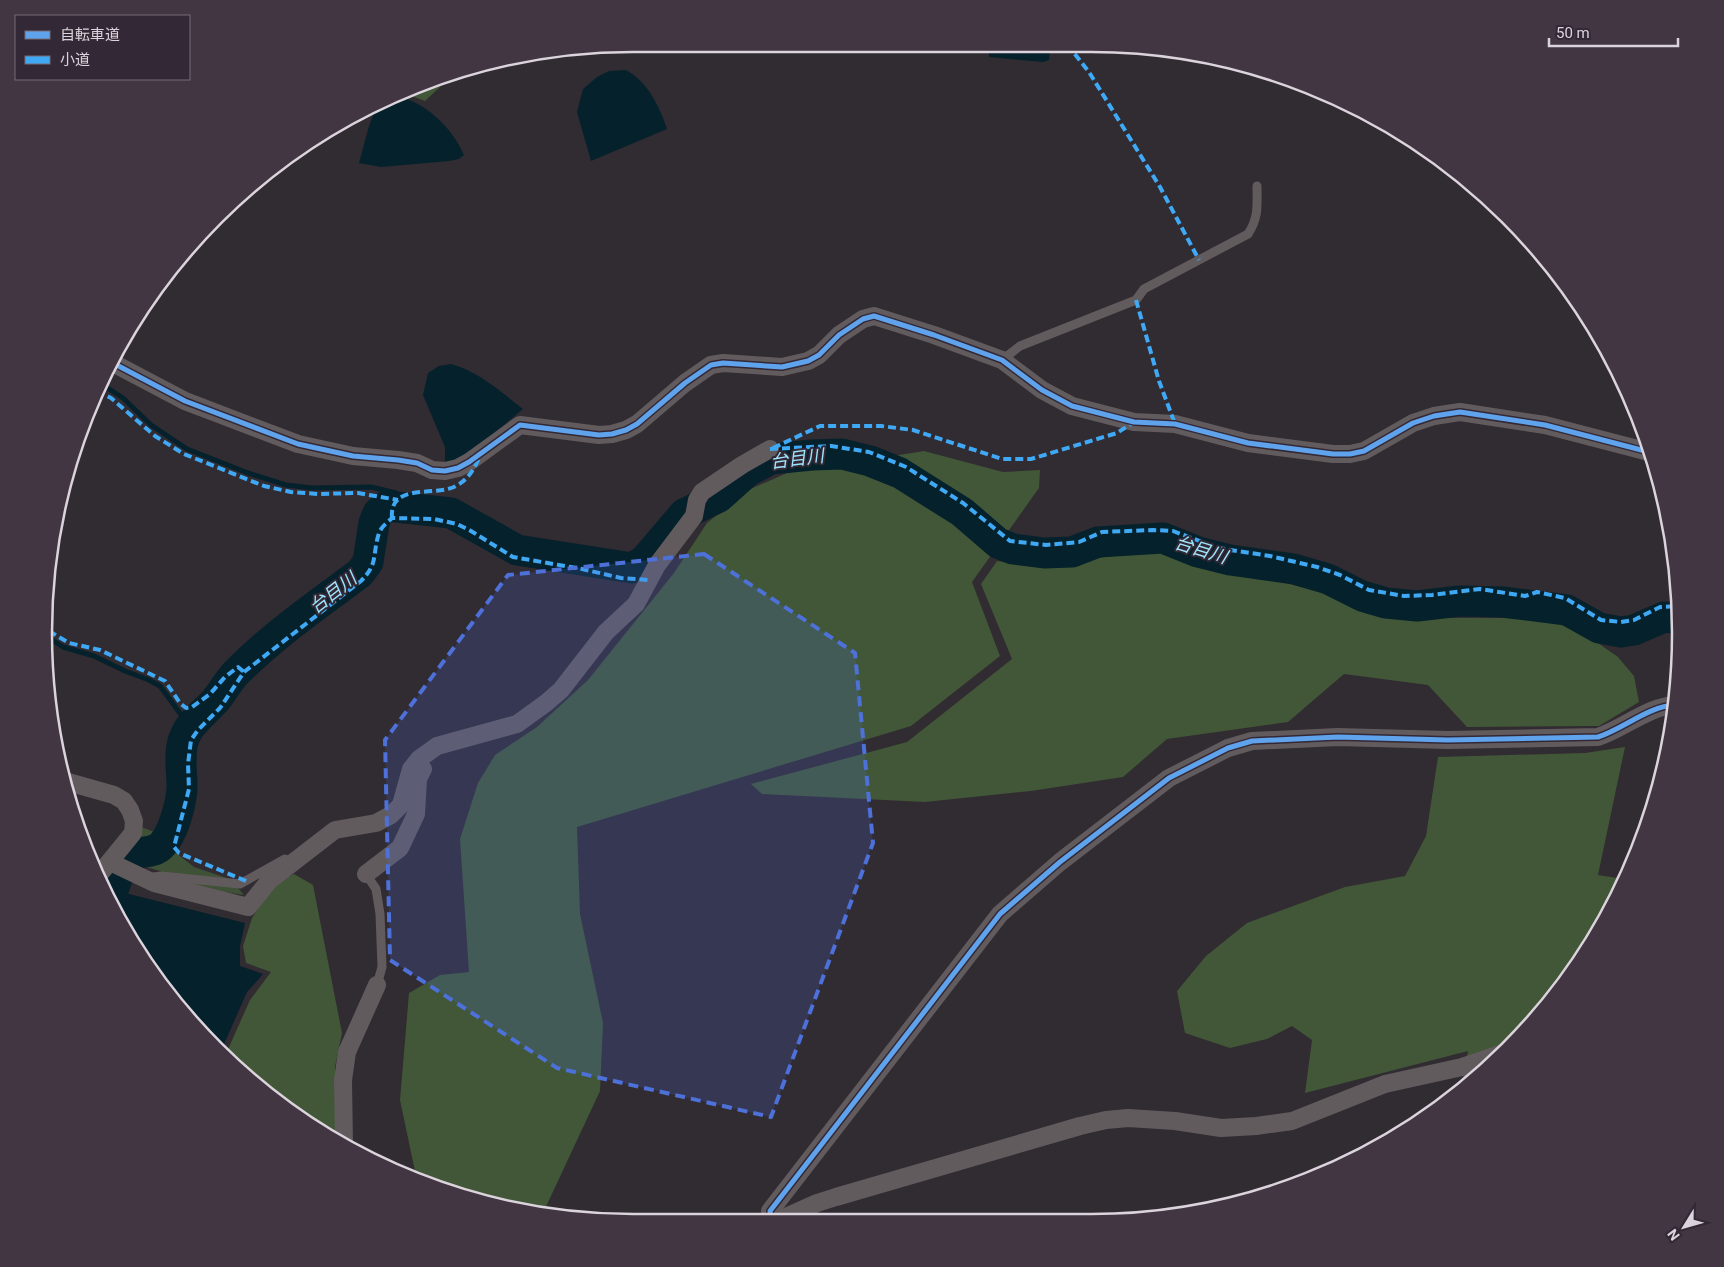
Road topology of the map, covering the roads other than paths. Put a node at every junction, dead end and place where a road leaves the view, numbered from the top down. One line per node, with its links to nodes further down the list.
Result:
1 (1257, 186): 2 (lane)
2 (1002, 360): 3 (street); 5 (street)
3 (118, 365)
4 (770, 450): 7 (street)
5 (1642, 450)
6 (1667, 708): 17 (street)
7 (459, 739): 9 (street); 12 (street)
8 (72, 783): 10 (street)
9 (335, 830): 13 (lane); 13 (street)
10 (110, 862): 11 (street); 13 (street)
11 (103, 870)
12 (366, 874): 14 (lane)
13 (145, 878)
14 (377, 985): 16 (street)
15 (1485, 1060): 18 (street)
16 (344, 1137)
17 (770, 1214)
18 (794, 1214)

